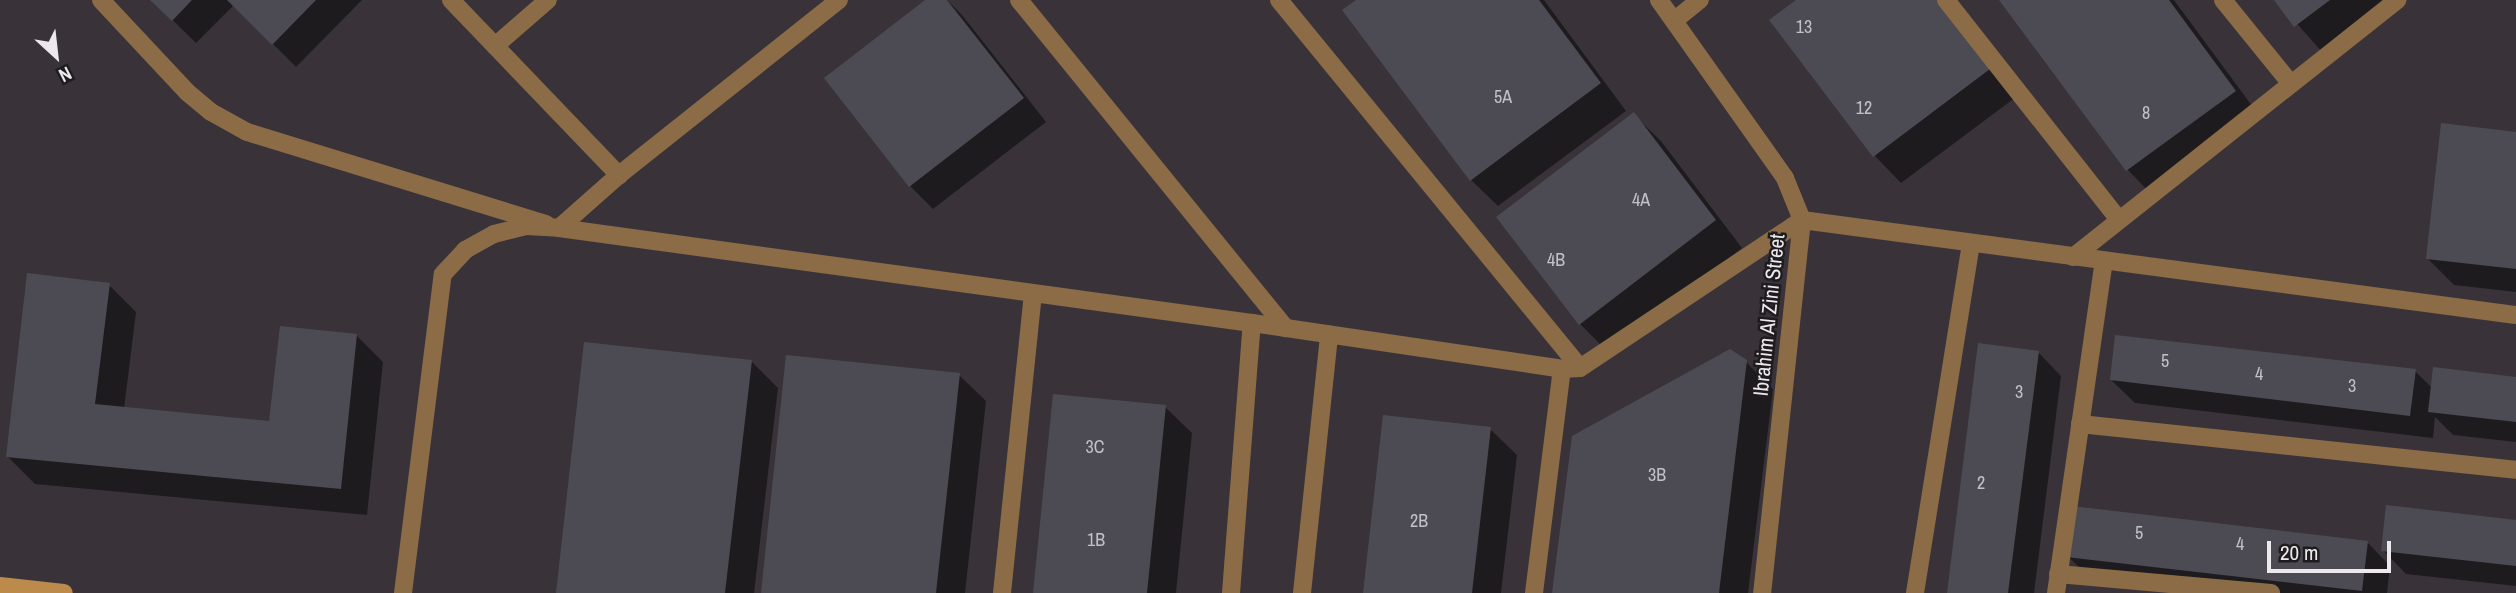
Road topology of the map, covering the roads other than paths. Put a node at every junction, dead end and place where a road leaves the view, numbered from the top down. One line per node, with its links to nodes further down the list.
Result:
1 (101, 0): 18 (street)
2 (451, 0): 13 (street)
3 (548, 0): 13 (street)
4 (839, 0): 15 (street)
5 (1020, 0): 25 (street)
6 (1279, 0): 27 (street)
7 (1659, 0): 12 (street, Ibrahim Al Zini Street)
8 (1700, 0): 12 (street)
9 (1946, 0): 17 (street)
10 (2223, 0): 14 (street)
11 (2397, 0): 14 (street)
12 (1675, 20): 16 (street, Ibrahim Al Zini Street)
13 (495, 46): 15 (street)
14 (2291, 84): 17 (street)
15 (619, 175): 18 (street)
16 (1802, 220): 19 (street); 27 (street); 38 (street, Ibrahim Al Zini Street)
17 (2119, 220): 20 (street)
18 (559, 228): 22 (street); 33 (street)
19 (1971, 243): 20 (street); 39 (street)
20 (2073, 257): 21 (street)
21 (2104, 260): 23 (street); 28 (street)
22 (1033, 294): 24 (street); 34 (street)
23 (2516, 315)
24 (1252, 324): 25 (street); 35 (street)
25 (1286, 328): 26 (street)
26 (1329, 334): 27 (street); 36 (street)
27 (1571, 369): 37 (street)
28 (2080, 424): 29 (street); 30 (street)
29 (2516, 470)
30 (2059, 574): 40 (street); 41 (street)
31 (0, 586): 32 (street)
32 (64, 593)
33 (403, 593)
34 (1002, 593)
35 (1231, 593)
36 (1302, 593)
37 (1534, 593)
38 (1762, 593)
39 (1914, 593)
40 (2056, 593)
41 (2271, 593)

